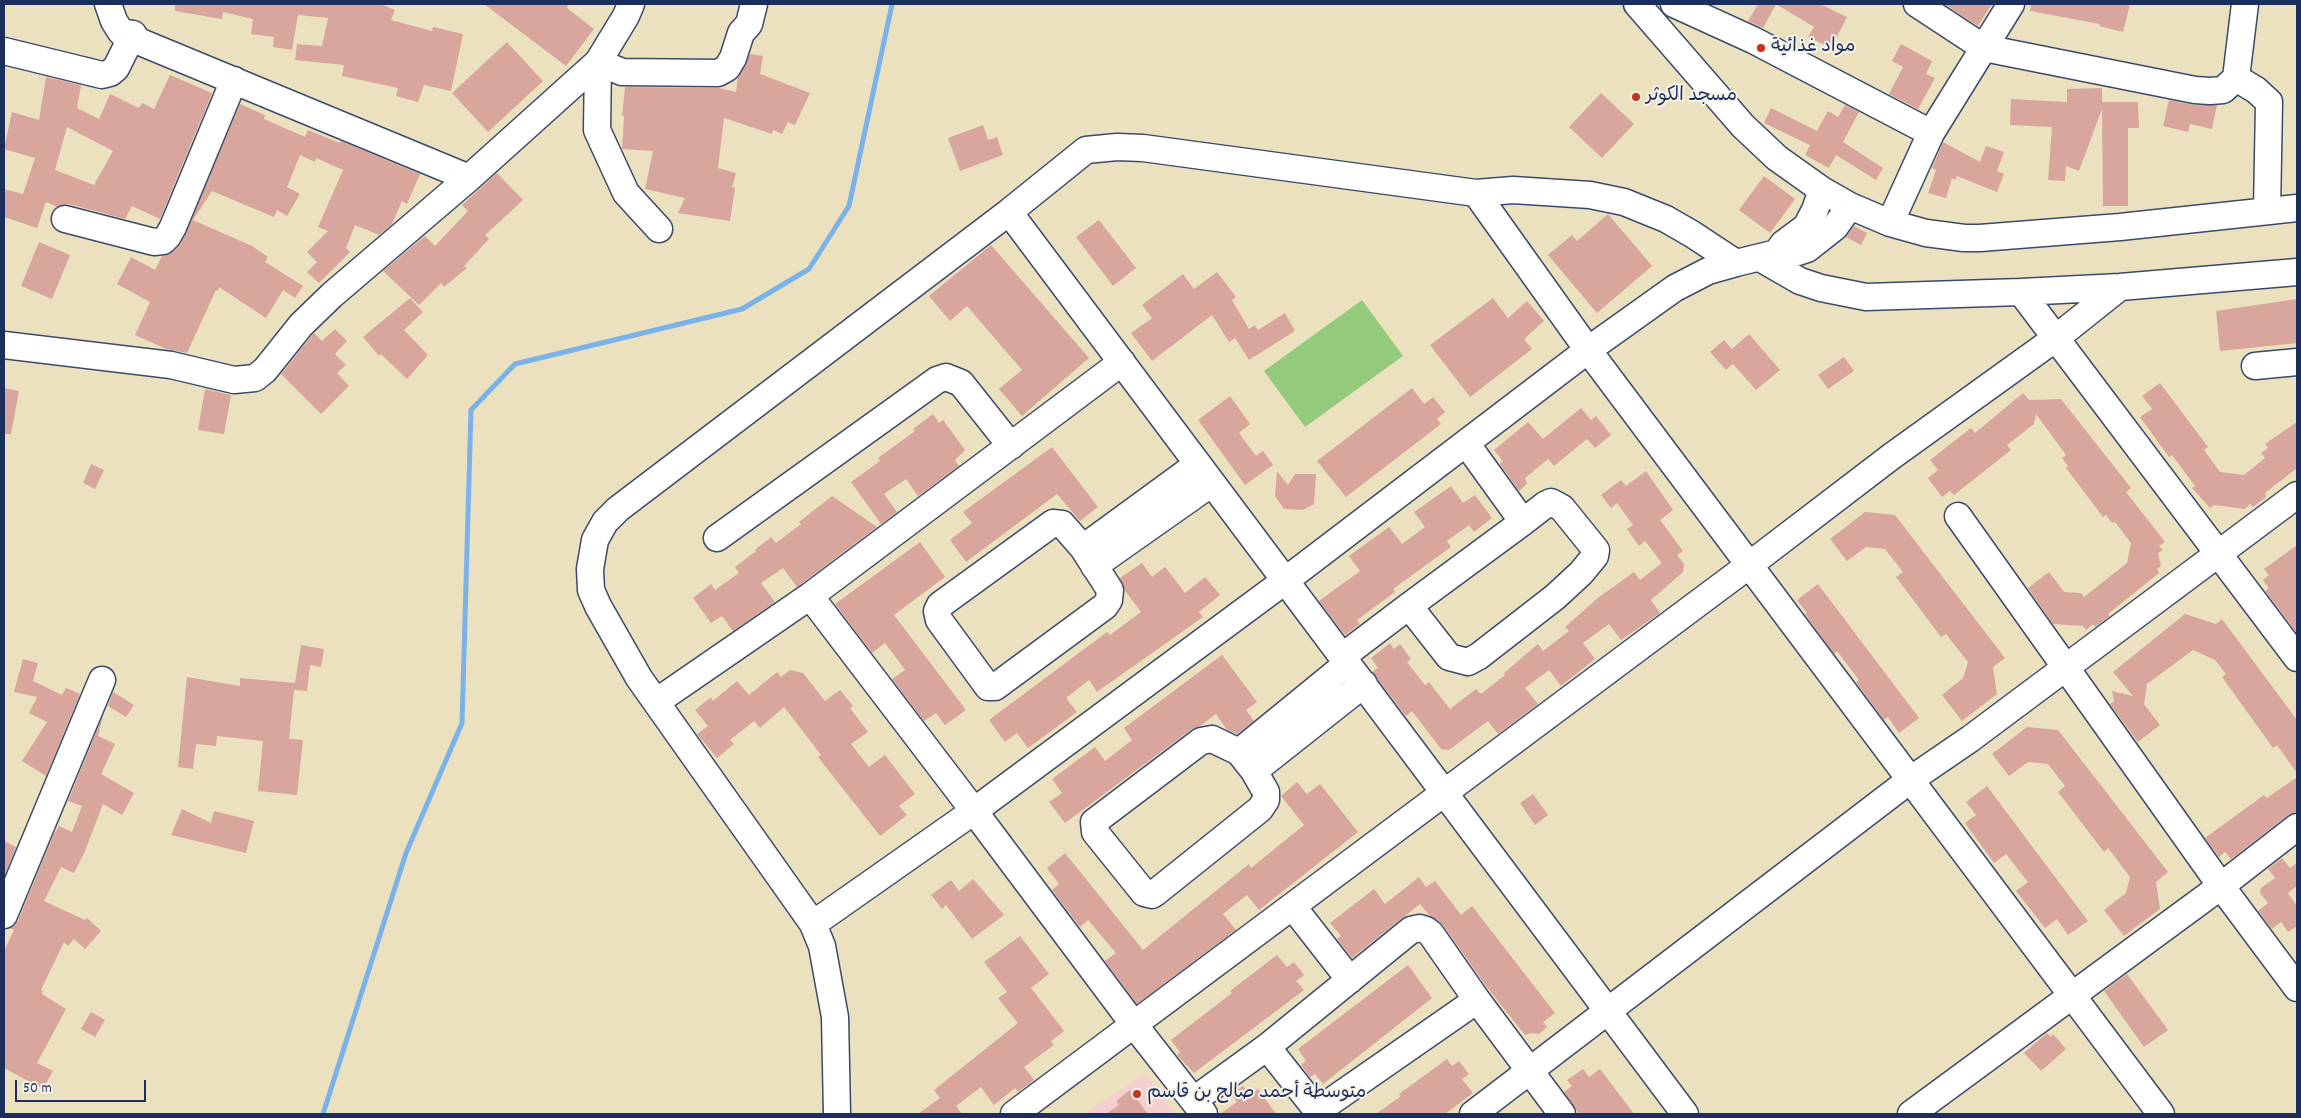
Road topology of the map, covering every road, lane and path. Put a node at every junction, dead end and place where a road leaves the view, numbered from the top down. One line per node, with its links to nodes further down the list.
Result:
1 (108, 4): 9 (street)
2 (631, 4): 12 (street)
3 (754, 4): 12 (street)
4 (1636, 4): 17 (street)
5 (1674, 4): 15 (street)
6 (1917, 4): 10 (street)
7 (2011, 4): 10 (street)
8 (2245, 4): 13 (street)
9 (133, 34): 11 (street); 14 (street)
10 (1984, 48): 13 (street); 15 (street)
11 (4, 51)
12 (598, 62): 16 (street); 25 (street)
13 (2236, 78): 21 (street)
14 (234, 80): 16 (street); 23 (street)
15 (1931, 133): 24 (street)
16 (469, 178): 31 (street)
17 (1822, 190): 19 (street); 26 (street)
18 (1476, 193): 22 (street); 26 (street); 32 (street)
19 (1850, 206): 24 (street); 26 (street)
20 (2297, 208): 21 (street)
21 (2267, 211): 24 (street)
22 (1009, 212): 33 (street); 54 (street)
23 (65, 219)
24 (1890, 223)
25 (659, 229)
26 (1758, 258): 29 (street); 32 (street)
27 (2297, 272): 28 (street)
28 (2120, 287): 29 (street); 30 (street)
29 (2020, 292): 30 (street)
30 (2056, 338): 43 (street); 45 (street)
31 (4, 345)
32 (1588, 350): 36 (street); 45 (street)
33 (1122, 362): 37 (street); 38 (street)
34 (2297, 362): 35 (street)
35 (2256, 366)
36 (1466, 443): 41 (street); 46 (street)
37 (1011, 446): 42 (street); 47 (street)
38 (1205, 473): 44 (street); 46 (street)
39 (2297, 495): 43 (street)
40 (1958, 516): 51 (street)
41 (1523, 522): 48 (street); 48 (street)
42 (717, 538)
43 (2220, 554): 49 (street); 51 (street)
44 (1089, 557): 44 (street)
45 (1748, 566): 56 (street); 57 (street)
46 (1286, 580): 50 (street); 58 (street)
47 (810, 596): 54 (street); 58 (street)
48 (1409, 606): 50 (street)
49 (2297, 658)
50 (1346, 659): 53 (street); 55 (street)
51 (2065, 668): 56 (street); 60 (street)
52 (102, 680): 62 (street)
53 (1364, 684): 55 (street); 57 (street)
54 (656, 702): 63 (street)
55 (1246, 762): 55 (street)
56 (1910, 780): 66 (street); 68 (street)
57 (1446, 792): 61 (street); 68 (street)
58 (974, 810): 63 (street); 69 (street)
59 (2297, 827): 60 (street)
60 (2221, 886): 65 (street); 66 (street)
61 (1292, 908): 64 (street); 69 (street)
62 (4, 915)
63 (813, 924): 73 (street)
64 (1350, 980): 67 (street); 70 (street)
65 (2297, 988)
66 (2072, 994): 78 (street); 79 (street)
67 (1477, 1000): 70 (street); 71 (street)
68 (1610, 1011): 71 (street); 77 (street)
69 (1135, 1026): 72 (street); 74 (street)
70 (1267, 1047): 72 (street)
71 (1531, 1071): 75 (street); 76 (street)
72 (1199, 1107)
73 (836, 1114)
74 (1014, 1114)
75 (1473, 1114)
76 (1562, 1114)
77 (1685, 1114)
78 (1911, 1114)
79 (2161, 1114)

